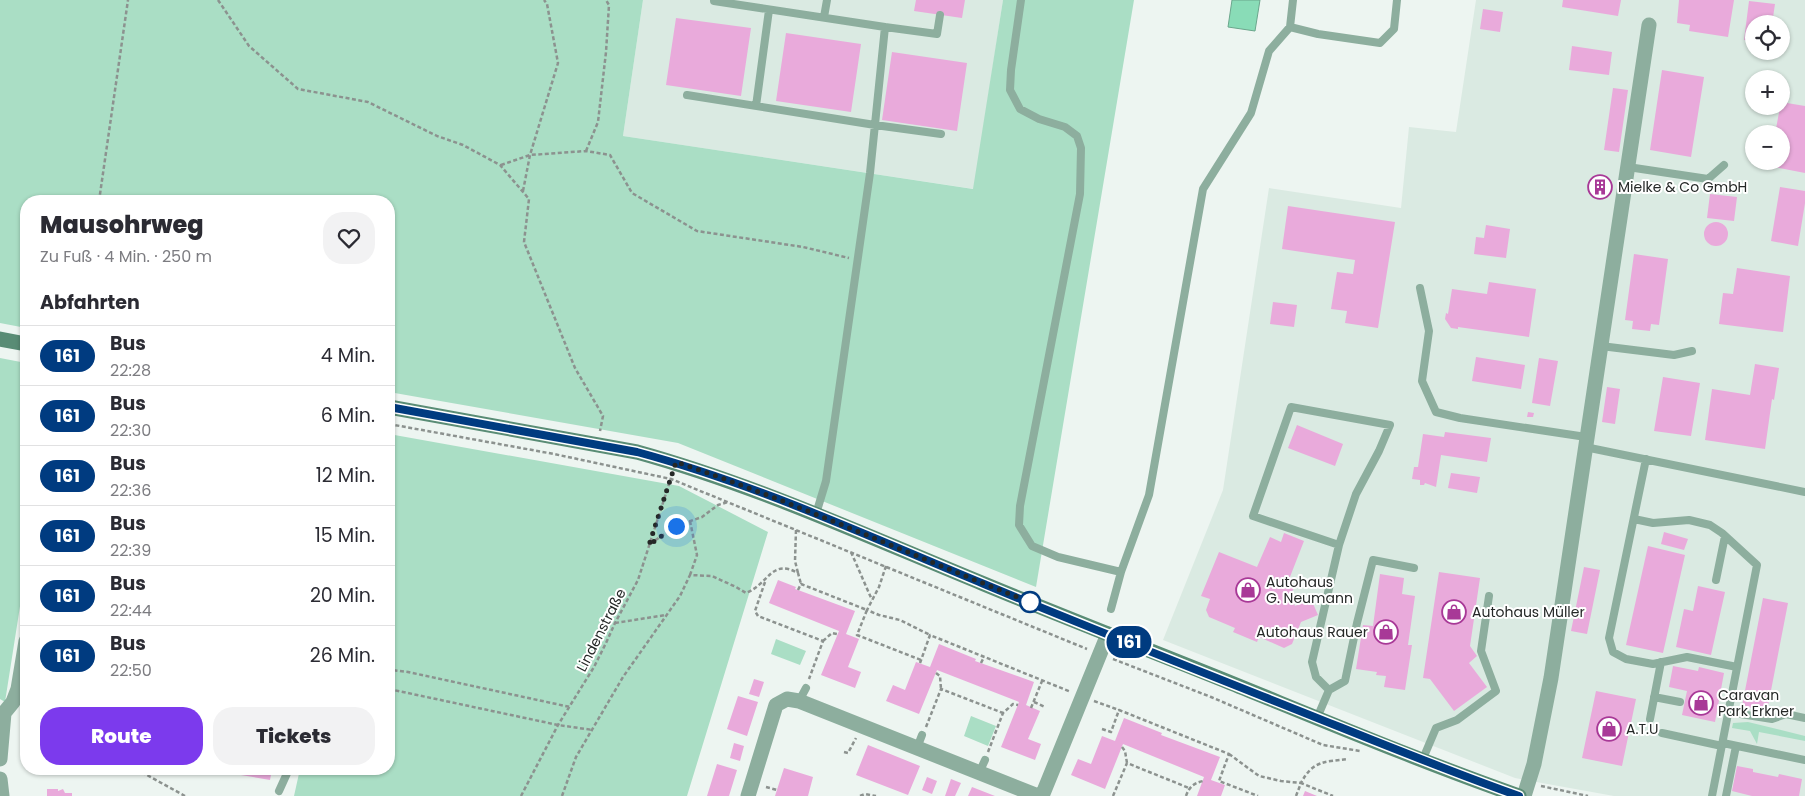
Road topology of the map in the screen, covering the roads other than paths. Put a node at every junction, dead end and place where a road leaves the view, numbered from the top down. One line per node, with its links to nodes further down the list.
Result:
1 (714, 0): 6 (lane)
2 (827, 0): 8 (lane)
3 (1020, 0): 32 (lane)
4 (1293, 0): 10 (lane)
5 (1397, 0): 10 (lane)
6 (769, 10): 8 (lane); 13 (lane)
7 (940, 15): 11 (lane)
8 (824, 17): 11 (lane)
9 (1649, 25): 17 (street)
10 (1290, 26): 32 (lane)
11 (885, 27): 14 (lane)
12 (687, 95): 13 (lane)
13 (756, 106): 14 (lane)
14 (874, 125): 15 (lane); 27 (lane)
15 (941, 134)
16 (1724, 165): 17 (lane)
17 (1628, 167): 21 (street)
18 (1420, 288): 24 (lane)
19 (0, 339): 20 (main road)
20 (20, 343)
21 (1601, 346): 22 (lane); 24 (street)
22 (1692, 351)
23 (395, 408): 27 (main road)
24 (1586, 442): 25 (lane); 57 (street)
25 (1646, 459): 26 (lane); 28 (lane)
26 (1805, 492)
27 (816, 514): 36 (main road)
28 (1634, 519): 29 (lane); 37 (lane)
29 (1725, 536): 33 (lane); 38 (lane)
30 (1339, 545): 30 (lane); 40 (lane)
31 (1414, 568): 40 (lane)
32 (1121, 572): 35 (lane)
33 (1716, 580)
34 (1489, 596): 53 (lane)
35 (1111, 609)
36 (1108, 634): 45 (main road); 61 (street)
37 (1661, 662): 38 (lane); 41 (lane)
38 (1737, 667): 43 (lane)
39 (20, 677): 44 (street)
40 (1329, 690): 45 (lane)
41 (1654, 697): 42 (lane); 47 (lane)
42 (1680, 702)
43 (1728, 712): 46 (lane); 49 (lane)
44 (2, 713): 51 (street)
45 (1317, 718): 53 (main road)
46 (1805, 718)
47 (1650, 719)
48 (1662, 733): 49 (lane)
49 (1722, 744): 50 (lane); 62 (lane)
50 (1736, 746): 52 (lane); 63 (lane)
51 (0, 760)
52 (1805, 760)
53 (1422, 761): 57 (main road)
54 (286, 775): 56 (lane)
55 (0, 779): 58 (street)
56 (279, 791)
57 (1524, 792)
58 (2, 796)
59 (748, 796): 60 (street)
60 (1038, 796)
61 (1042, 796)
62 (1712, 796)
63 (1726, 796)

